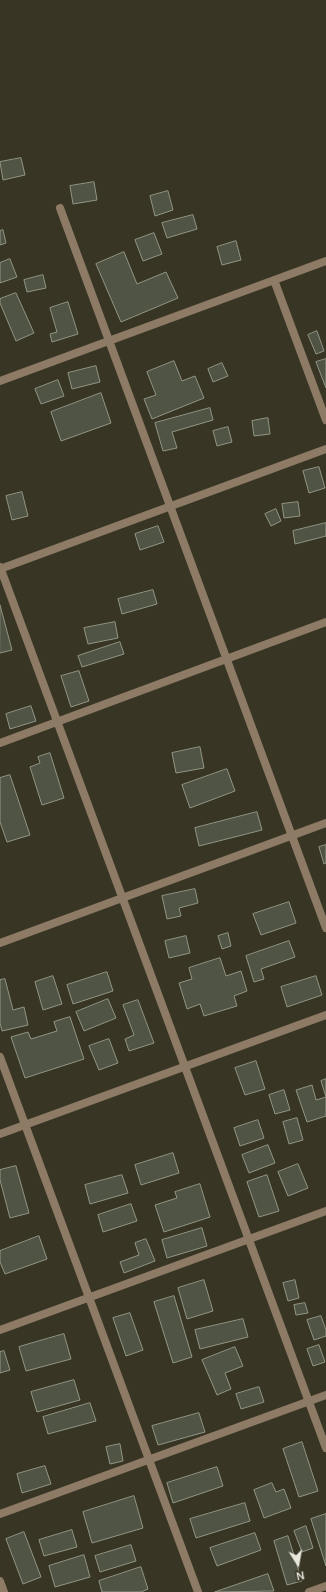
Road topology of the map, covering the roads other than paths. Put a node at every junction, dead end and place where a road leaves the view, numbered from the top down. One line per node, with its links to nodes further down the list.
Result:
1 (60, 208): 4 (street)
2 (326, 261): 3 (street)
3 (274, 280): 4 (street); 6 (street)
4 (109, 341): 5 (street); 8 (street)
5 (0, 381)
6 (326, 420)
7 (326, 449): 8 (street)
8 (170, 506): 9 (street); 11 (street)
9 (0, 568): 12 (street)
10 (326, 622): 11 (street)
11 (226, 659): 12 (street); 15 (street)
12 (57, 722): 13 (street); 16 (street)
13 (0, 743)
14 (326, 823): 15 (street)
15 (292, 836): 16 (street); 17 (street)
16 (122, 898): 18 (street); 21 (street)
17 (326, 928)
18 (0, 943)
19 (326, 1015): 21 (street)
20 (0, 1057): 22 (street)
21 (185, 1067): 22 (street); 25 (street)
22 (25, 1125): 23 (street); 26 (street)
23 (0, 1134)
24 (326, 1211): 25 (street)
25 (248, 1239): 26 (street); 29 (street)
26 (89, 1298): 27 (street); 31 (street)
27 (0, 1330)
28 (326, 1395): 29 (street)
29 (309, 1401): 30 (street); 31 (street)
30 (326, 1448)
31 (149, 1460): 32 (street); 36 (street)
32 (0, 1514)
33 (0, 1580): 35 (street)
34 (326, 1586): 37 (street)
35 (4, 1592)
36 (198, 1592)
37 (309, 1592)

